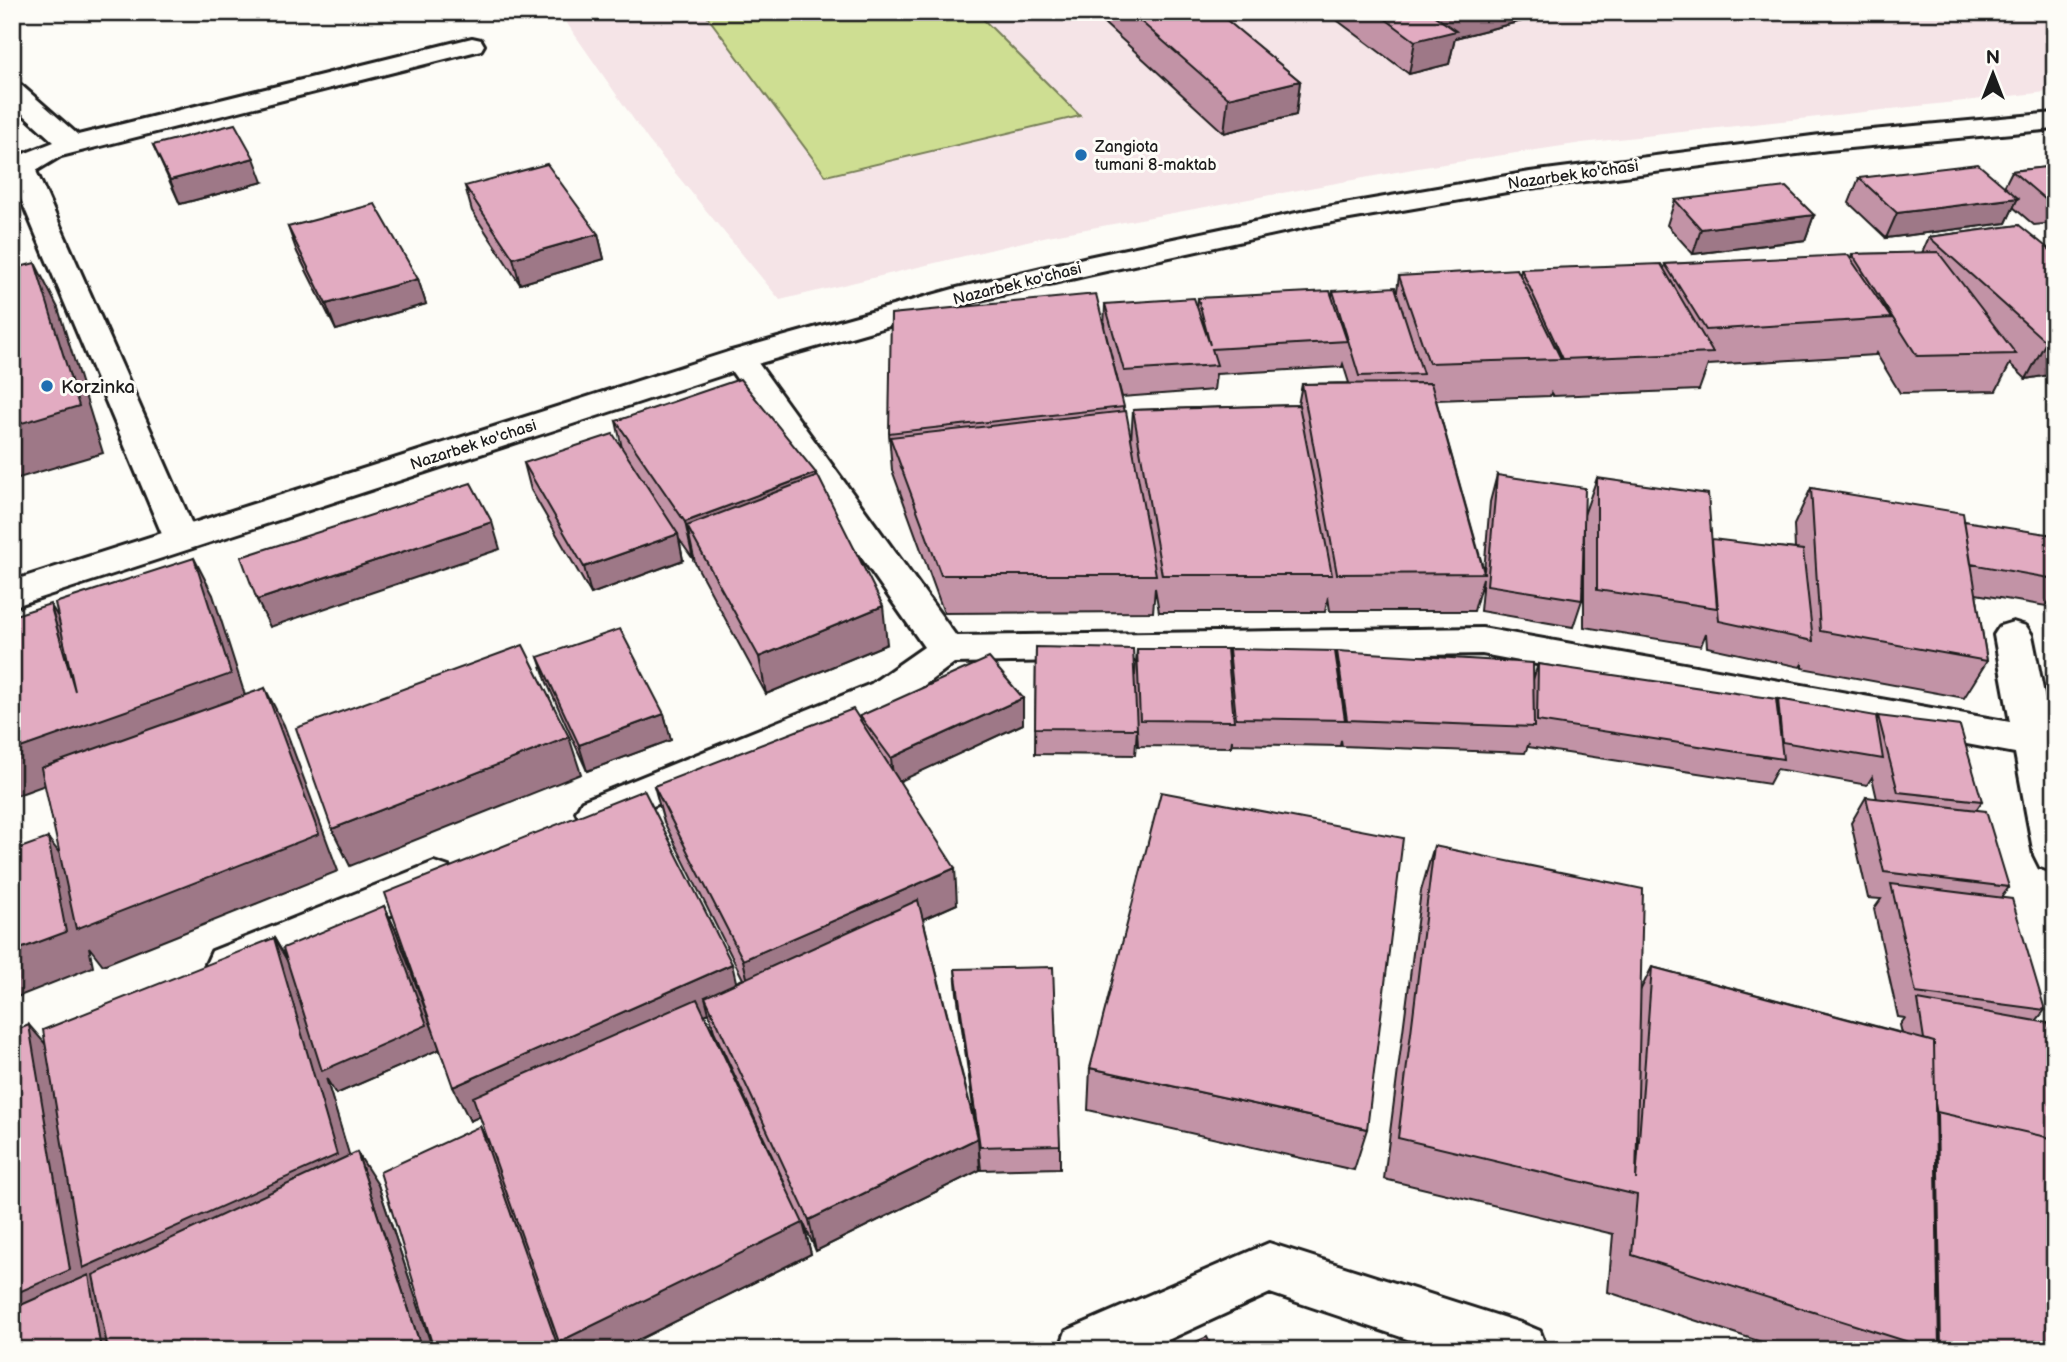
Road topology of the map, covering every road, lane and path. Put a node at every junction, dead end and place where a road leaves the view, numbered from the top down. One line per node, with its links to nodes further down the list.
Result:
1 (472, 45): 4 (street)
2 (12, 89): 4 (street)
3 (2055, 121): 5 (street, Nazarbek ko'chasi)
4 (73, 145): 6 (street)
5 (739, 359): 6 (street, Nazarbek ko'chasi); 9 (street)
6 (180, 538): 7 (street, Nazarbek ko'chasi)
7 (12, 594)
8 (2013, 635): 10 (street)
9 (946, 650): 10 (street); 11 (street)
10 (2032, 741): 12 (street)
11 (564, 826)
12 (2055, 855)
13 (461, 868): 14 (street)
14 (192, 979)
15 (1085, 1350): 16 (street)
16 (1521, 1350)

